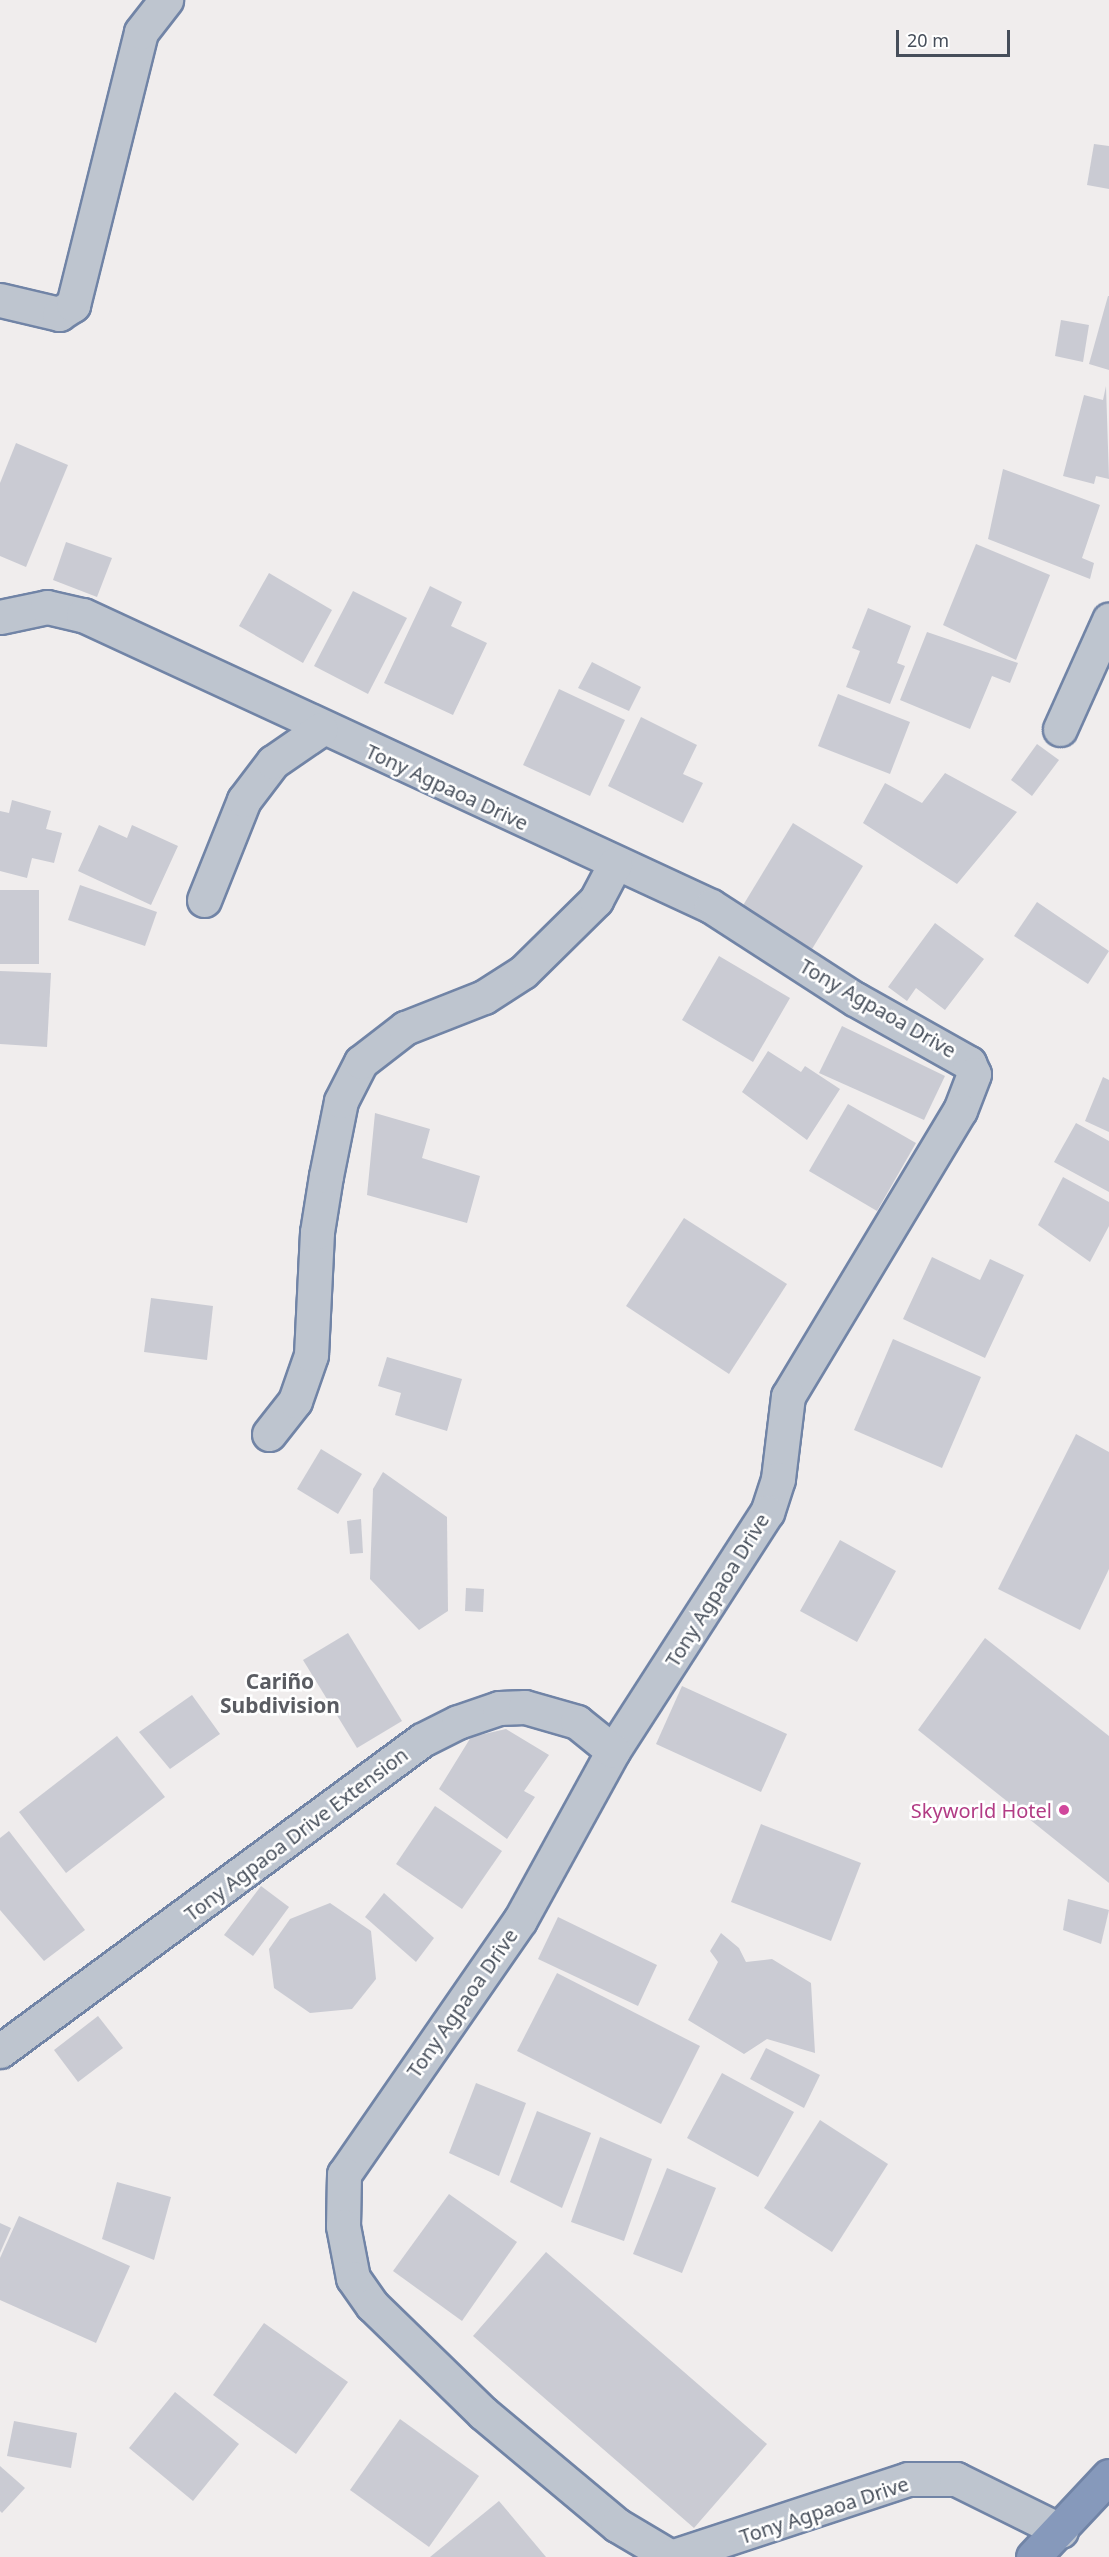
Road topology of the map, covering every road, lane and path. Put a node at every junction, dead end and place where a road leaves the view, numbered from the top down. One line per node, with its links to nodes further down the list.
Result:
1 (166, 0): 2 (street)
2 (0, 300)
3 (0, 617): 5 (street, Tony Agpaoa Drive)
4 (1109, 620): 6 (street)
5 (321, 729): 7 (street, Tony Agpaoa Drive); 8 (street)
6 (1060, 729)
7 (615, 864): 9 (street); 10 (street, Tony Agpaoa Drive)
8 (204, 900)
9 (269, 1434)
10 (613, 1751): 11 (street, Tony Agpaoa Drive Extension); 13 (street, Tony Agpaoa Drive)
11 (0, 2051)
12 (1109, 2476): 13 (highway)
13 (1061, 2531): 14 (highway)
14 (1032, 2557)

